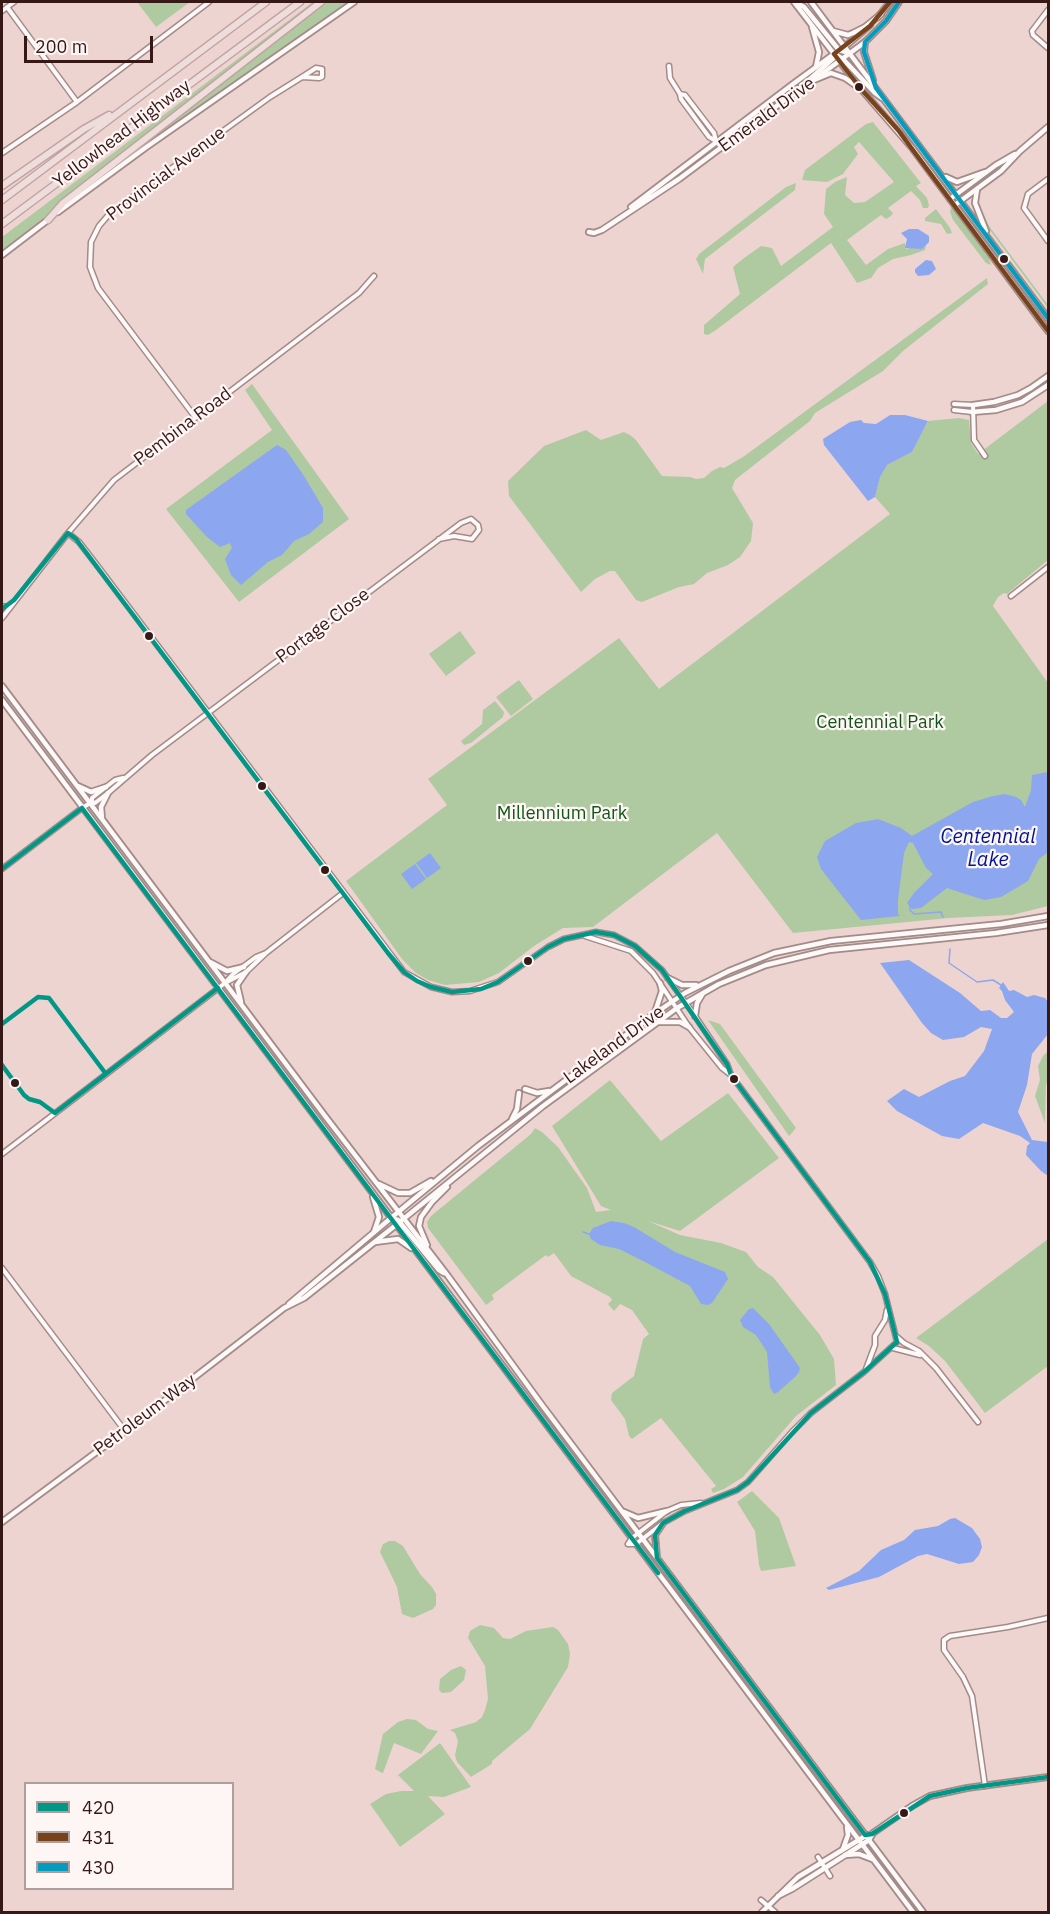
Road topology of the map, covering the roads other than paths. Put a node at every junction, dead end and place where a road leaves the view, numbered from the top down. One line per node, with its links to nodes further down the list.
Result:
1 (14, 2): 11 (street)
2 (209, 2): 30 (street)
3 (266, 2): 31 (highway, Yellowhead Highway)
4 (300, 2): 49 (highway, Yellowhead Highway)
5 (321, 2): 48 (highway)
6 (354, 2): 48 (main road)
7 (795, 2): 15 (main road); 21 (main road)
8 (811, 2): 16 (main road)
9 (890, 2): 14 (main road)
10 (899, 2): 17 (main road)
11 (7, 7): 13 (street); 30 (street)
12 (1048, 9): 19 (street)
13 (2, 10)
14 (881, 14): 16 (main road); 18 (main road)
15 (812, 25): 21 (main road); 23 (main road)
16 (833, 31): 18 (main road)
17 (865, 42): 20 (main road); 26 (main road)
18 (845, 46): 20 (main road); 21 (main road)
19 (1048, 48)
20 (850, 54): 21 (main road); 26 (main road)
21 (838, 55): 23 (main road, Emerald Drive); 25 (main road, Emerald Drive); 27 (main road); 28 (main road); 29 (main road)
22 (669, 66): 33 (street)
23 (816, 67): 33 (main road, Emerald Drive)
24 (302, 76): 24 (street, Provincial Avenue); 63 (street, Provincial Avenue)
25 (814, 80): 27 (main road); 28 (main road, Emerald Drive)
26 (876, 88): 29 (main road)
27 (861, 89): 43 (main road)
28 (792, 95): 34 (main road, Emerald Drive)
29 (885, 100): 37 (main road)
30 (77, 102): 36 (street)
31 (131, 103): 40 (highway); 44 (highway, Yellowhead Highway)
32 (1048, 127): 35 (main road)
33 (716, 141): 34 (street); 47 (main road, Emerald Drive)
34 (722, 148): 47 (main road, Emerald Drive)
35 (1020, 151): 38 (main road); 41 (main road)
36 (2, 153)
37 (938, 170): 38 (main road); 42 (main road)
38 (985, 172): 42 (main road)
39 (1048, 179): 51 (street)
40 (2, 186)
41 (976, 189): 45 (main road); 52 (main road)
42 (956, 194): 43 (main road); 45 (main road)
43 (950, 199): 46 (main road)
44 (2, 200)
45 (961, 201): 46 (main road); 52 (main road)
46 (955, 206): 56 (main road)
47 (622, 215): 50 (main road, Emerald Drive)
48 (48, 220): 53 (main road)
49 (2, 224)
50 (589, 232)
51 (1048, 241)
52 (995, 246): 55 (main road)
53 (2, 255)
54 (374, 276): 63 (street, Pembina Road)
55 (1048, 318)
56 (1048, 331)
57 (1048, 375): 60 (main road)
58 (1048, 385): 62 (main road)
59 (954, 404): 60 (street)
60 (973, 405): 62 (street)
61 (954, 410): 62 (street)
62 (972, 412): 64 (street)
63 (195, 417): 65 (street, Pembina Road)
64 (985, 456)
65 (68, 533): 69 (street, Pembina Road); 74 (street)
66 (439, 539): 66 (street, Portage Close); 74 (street, Portage Close)
67 (1048, 567): 68 (street)
68 (1011, 596)
69 (14, 600): 70 (street, Pembina Road); 71 (street, Pembina Road)
70 (2, 608)
71 (2, 618)
72 (2, 686): 76 (main road)
73 (2, 700): 80 (main road)
74 (208, 714): 75 (street, Portage Close); 83 (street)
75 (124, 777): 77 (street); 78 (street)
76 (75, 784): 77 (main road); 79 (main road)
77 (106, 787): 79 (street)
78 (108, 793): 79 (street); 81 (main road)
79 (91, 803): 80 (street); 81 (main road)
80 (82, 808): 82 (street); 93 (main road)
81 (103, 821): 87 (main road)
82 (2, 869)
83 (343, 893): 86 (street); 88 (street)
84 (1048, 916): 92 (main road, Lakeland Drive)
85 (1048, 925): 94 (main road, Lakeland Drive)
86 (584, 935): 89 (street); 91 (street)
87 (208, 960): 88 (main road); 90 (main road)
88 (245, 969): 90 (street); 98 (main road)
89 (668, 978): 92 (main road); 95 (street)
90 (226, 982): 93 (street); 98 (main road)
91 (660, 983): 96 (street); 100 (main road)
92 (699, 986): 95 (main road, Lakeland Drive)
93 (218, 988): 109 (street); 113 (main road)
94 (703, 993): 97 (main road, Lakeland Drive); 101 (main road)
95 (681, 996): 96 (main road, Lakeland Drive); 97 (street)
96 (673, 1002): 99 (street); 100 (main road, Lakeland Drive)
97 (685, 1002): 99 (main road, Lakeland Drive); 101 (street)
98 (241, 1005): 112 (main road)
99 (677, 1008): 102 (main road, Lakeland Drive); 103 (street)
100 (654, 1014): 106 (main road, Lakeland Drive)
101 (695, 1016): 104 (street)
102 (659, 1022): 103 (main road); 110 (main road, Lakeland Drive)
103 (689, 1027): 104 (street)
104 (731, 1075): 124 (street)
105 (525, 1089): 106 (main road)
106 (551, 1091): 108 (main road, Lakeland Drive)
107 (519, 1093): 108 (main road)
108 (512, 1119): 111 (main road, Lakeland Drive)
109 (2, 1154)
110 (470, 1164): 116 (main road, Lakeland Drive); 119 (main road)
111 (449, 1170): 112 (main road); 114 (main road, Lakeland Drive)
112 (378, 1184): 114 (main road)
113 (369, 1189): 115 (main road); 117 (main road)
114 (398, 1211): 115 (main road, Lakeland Drive); 116 (main road)
115 (391, 1218): 116 (main road); 117 (main road, Petroleum Way)
116 (400, 1222): 118 (main road, Petroleum Way); 119 (main road); 120 (main road); 122 (main road)
117 (374, 1232): 123 (main road, Petroleum Way)
118 (375, 1242): 120 (main road); 123 (main road, Petroleum Way)
119 (429, 1250): 122 (main road)
120 (417, 1252): 139 (main road)
121 (2, 1268): 132 (street)
122 (448, 1276): 135 (main road)
123 (287, 1306): 132 (main road, Petroleum Way)
124 (888, 1308): 125 (street); 126 (street)
125 (881, 1329): 126 (street); 127 (street)
126 (896, 1334): 128 (street); 129 (street)
127 (875, 1345): 128 (street); 130 (street)
128 (890, 1349): 129 (street); 130 (street)
129 (922, 1355): 131 (street)
130 (864, 1372): 133 (street)
131 (978, 1422)
132 (125, 1431): 136 (main road, Petroleum Way)
133 (708, 1502): 134 (street); 137 (street)
134 (667, 1511): 135 (main road); 138 (street)
135 (622, 1512): 138 (main road)
136 (2, 1522)
137 (663, 1523): 140 (street); 142 (main road)
138 (638, 1533): 139 (street); 140 (main road)
139 (632, 1538): 141 (main road)
140 (642, 1539): 141 (street); 142 (main road)
141 (636, 1544): 146 (main road)
142 (657, 1558): 148 (main road)
143 (1048, 1618): 145 (street)
144 (1048, 1777): 145 (main road)
145 (985, 1786): 147 (main road)
146 (847, 1824): 150 (main road); 151 (main road)
147 (872, 1834): 148 (main road); 149 (main road)
148 (865, 1835): 149 (main road); 150 (main road)
149 (869, 1840): 150 (main road); 163 (main road)
150 (860, 1842): 151 (main road); 153 (main road)
151 (844, 1852): 153 (main road); 154 (main road); 155 (main road)
152 (818, 1857): 154 (street)
153 (873, 1859): 162 (main road)
154 (821, 1863): 155 (street); 157 (main road)
155 (824, 1868): 156 (street); 157 (main road)
156 (830, 1876)
157 (778, 1896): 159 (main road)
158 (761, 1900): 159 (street)
159 (768, 1905): 160 (main road); 161 (street)
160 (762, 1912)
161 (775, 1912)
162 (913, 1912)
163 (923, 1912)

